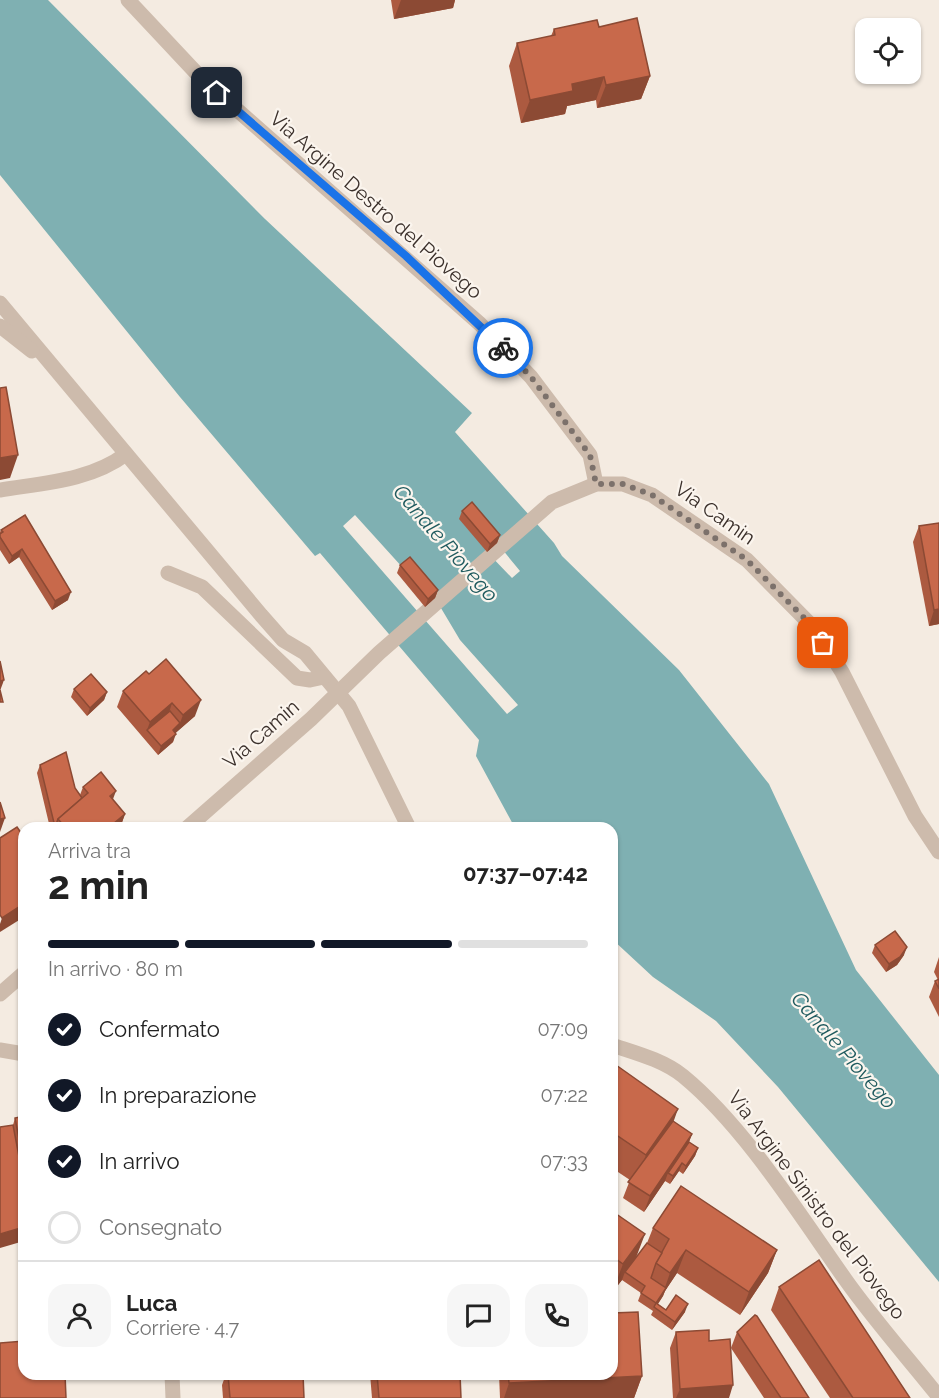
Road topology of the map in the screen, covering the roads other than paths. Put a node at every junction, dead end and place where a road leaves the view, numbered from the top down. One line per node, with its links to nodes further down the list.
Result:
1 (128, 0): 6 (street, Via Argine Destro del Piovego)
2 (0, 303): 4 (street)
3 (0, 326): 4 (street)
4 (51, 366): 5 (street)
5 (126, 454): 7 (street); 9 (street)
6 (596, 484): 10 (street, Via Camin); 13 (street, Via Camin)
7 (0, 490)
8 (168, 573): 9 (street)
9 (324, 677): 10 (street)
10 (338, 693): 11 (street, Via Camin); 12 (street)
11 (194, 822)
12 (407, 822)
13 (939, 852)
14 (18, 978): 15 (street)
15 (0, 994)
16 (618, 1047): 20 (street, Via Argine Sinistro del Piovego)
17 (0, 1050): 18 (street)
18 (18, 1053)
19 (172, 1380): 21 (street)
20 (939, 1397)
21 (173, 1398)

